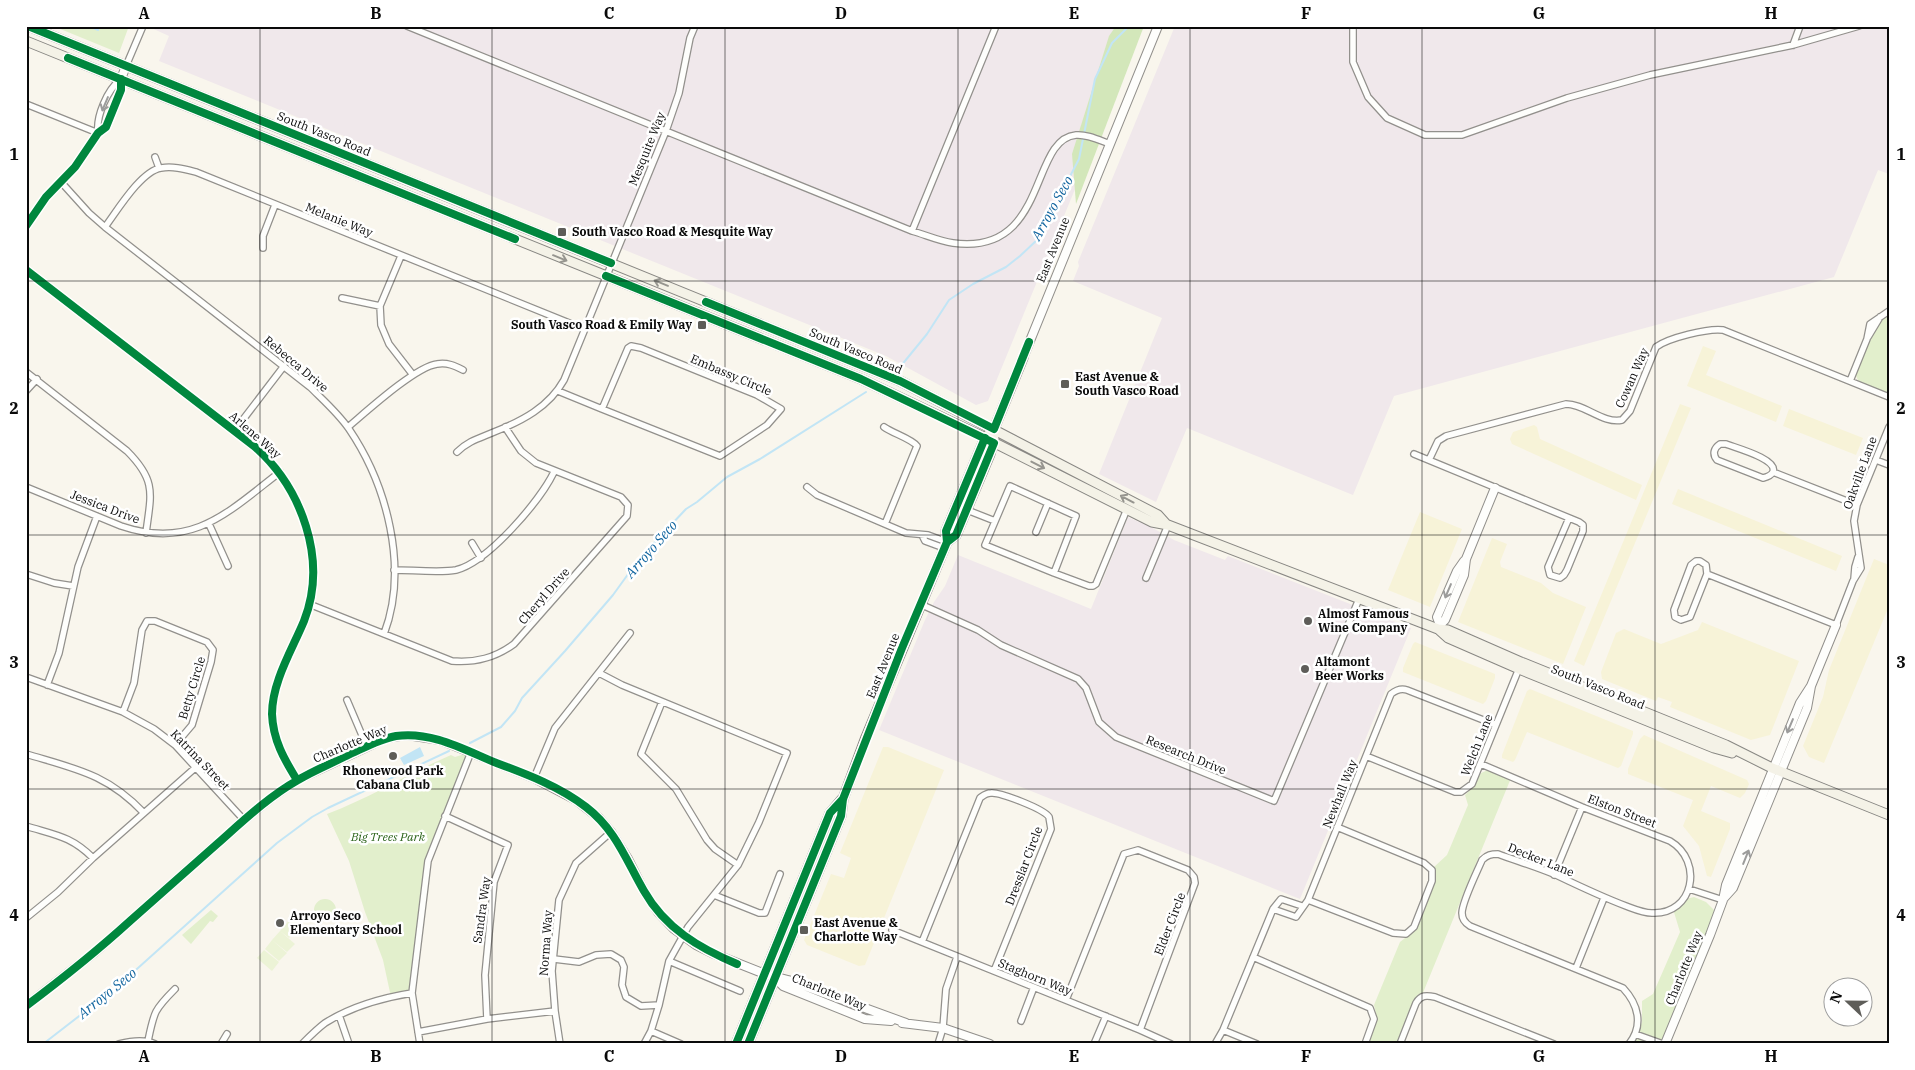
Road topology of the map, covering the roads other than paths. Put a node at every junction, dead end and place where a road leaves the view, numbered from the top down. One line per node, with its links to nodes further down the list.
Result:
1 (28, 26): 12 (main road, South Vasco Road)
2 (143, 26): 12 (street)
3 (695, 26): 15 (street, Mesquite Way)
4 (996, 26): 24 (street)
5 (1158, 26): 17 (street, East Avenue)
6 (1353, 26): 11 (street)
7 (1800, 26): 11 (street)
8 (1859, 26): 11 (street)
9 (410, 27): 15 (street)
10 (26, 41): 13 (main road, South Vasco Road)
11 (1792, 44)
12 (126, 66): 13 (street); 27 (main road, South Vasco Road)
13 (121, 79): 16 (street); 16 (street, one-way to 16); 29 (main road, South Vasco Road, one-way to 29)
14 (26, 104): 16 (street)
15 (666, 131): 24 (street); 27 (street, Mesquite Way)
16 (98, 133): 20 (street)
17 (1110, 144): 24 (street); 34 (street, East Avenue)
18 (155, 157): 19 (street)
19 (159, 168): 21 (street, Melanie Way); 23 (street)
20 (61, 182): 22 (street); 23 (street, Rebecca Drive)
21 (275, 205): 25 (street); 26 (street, Melanie Way)
22 (26, 226)
23 (105, 227): 35 (street, Rebecca Drive)
24 (912, 231)
25 (263, 248)
26 (401, 256): 31 (street); 33 (street, Melanie Way)
27 (611, 263): 29 (street, Mesquite Way); 49 (main road, South Vasco Road, one-way to 27)
28 (26, 270): 50 (street, Arlene Way)
29 (606, 276): 33 (street, Mesquite Way); 51 (main road, South Vasco Road)
30 (342, 298): 31 (street)
31 (380, 306): 38 (street)
32 (1889, 311): 40 (street)
33 (584, 329): 42 (street, Mesquite Way)
34 (1022, 358): 49 (main road, East Avenue)
35 (284, 366): 46 (street, Rebecca Drive); 50 (street)
36 (463, 370): 38 (street)
37 (26, 372): 39 (street)
38 (413, 375): 46 (street)
39 (37, 379): 41 (street); 75 (street)
40 (1850, 381): 43 (street, Cowan Way); 55 (street, Cowan Way)
41 (26, 391)
42 (558, 391): 44 (street, Embassy Circle); 47 (street)
43 (1889, 397)
44 (602, 409): 44 (street, Embassy Circle)
45 (1889, 426): 56 (street, Oakville Lane)
46 (348, 427): 80 (street, Rebecca Drive)
47 (505, 427): 53 (street); 59 (street, Cheryl Drive)
48 (884, 427): 72 (street)
49 (994, 429): 51 (main road, East Avenue); 52 (main road, East Avenue); 73 (main road, South Vasco Road, one-way to 49)
50 (234, 430): 58 (street, Arlene Way)
51 (985, 438): 52 (main road, South Vasco Road); 77 (main road, East Avenue)
52 (994, 443): 66 (main road, South Vasco Road, one-way to 66); 67 (main road, East Avenue)
53 (457, 452)
54 (1414, 454): 55 (street)
55 (1429, 460): 63 (street)
56 (1876, 460): 57 (street); 65 (street, Oakville Lane)
57 (1889, 465)
58 (280, 472): 71 (street, Jessica Drive); 87 (street, Arlene Way)
59 (554, 472): 78 (street); 92 (street, Cheryl Drive)
60 (1773, 472): 60 (street); 65 (street)
61 (26, 487): 68 (street, Jessica Drive)
62 (807, 487): 72 (street)
63 (1495, 488): 69 (street); 90 (street)
64 (1048, 503): 70 (street); 74 (street); 81 (street)
65 (1857, 505): 89 (street, Oakville Lane)
66 (1127, 509): 73 (main road, South Vasco Road); 81 (street)
67 (967, 510): 70 (street); 77 (main road, East Avenue)
68 (97, 516): 75 (street, Jessica Drive); 85 (street)
69 (1569, 518): 69 (street)
70 (995, 521): 81 (street)
71 (208, 524): 75 (street, Jessica Drive); 79 (street)
72 (885, 524): 77 (street)
73 (1168, 525): 84 (street); 86 (main road, South Vasco Road)
74 (1036, 532)
75 (146, 533)
76 (472, 543): 78 (street)
77 (946, 545): 88 (main road, East Avenue)
78 (481, 558): 80 (street)
79 (228, 566)
80 (394, 570): 92 (street, Rebecca Drive)
81 (1054, 573)
82 (26, 574): 85 (street)
83 (1707, 574): 83 (street); 89 (street)
84 (1146, 578)
85 (73, 586): 96 (street)
86 (1358, 599): 88 (street, Research Drive); 90 (main road, South Vasco Road)
87 (309, 604): 92 (street, Cheryl Drive); 110 (street, Arlene Way)
88 (920, 604): 111 (main road, East Avenue)
89 (1836, 625): 108 (street, Oakville Lane)
90 (1439, 627): 93 (main road, South Vasco Road)
91 (630, 633): 94 (street)
92 (384, 634)
93 (1520, 665): 100 (street, Welch Lane); 108 (main road, South Vasco Road)
94 (599, 673): 98 (street); 109 (street)
95 (26, 677): 96 (street, Katrina Street)
96 (47, 685): 99 (street, Katrina Street)
97 (347, 700): 102 (street)
98 (662, 702): 121 (street); 121 (street)
99 (123, 712): 101 (street, Katrina Street); 101 (street, Betty Circle)
100 (1496, 725): 105 (street, Newhall Way); 106 (street, Welch Lane)
101 (175, 745): 107 (street, Katrina Street)
102 (367, 746): 103 (street, Charlotte Way); 110 (street, Charlotte Way)
103 (468, 751): 109 (street, Charlotte Way); 115 (street)
104 (26, 754): 113 (street)
105 (1366, 756): 106 (street, Welch Lane); 118 (street, Newhall Way)
106 (1481, 764): 112 (street, Elston Street)
107 (195, 768): 113 (street); 116 (street, Katrina Street)
108 (1776, 770): 114 (main road, South Vasco Road); 128 (street, Charlotte Way)
109 (534, 778): 119 (street, Charlotte Way)
110 (297, 780): 116 (street, Charlotte Way)
111 (843, 799): 141 (main road, East Avenue); 142 (main road, East Avenue)
112 (1582, 806): 123 (street); 124 (street, Elston Street)
113 (144, 814): 120 (street)
114 (1889, 815)
115 (444, 816): 146 (street); 153 (street, Sandra Way)
116 (244, 820): 149 (street, Charlotte Way)
117 (26, 826): 120 (street)
118 (1337, 827): 127 (street, Newhall Way); 127 (street)
119 (612, 832): 133 (street, Charlotte Way); 137 (street, Norma Way)
120 (93, 858): 131 (street)
121 (738, 865): 125 (street)
122 (780, 874): 125 (street)
123 (1554, 874): 126 (street, Decker Lane); 139 (street, Decker Lane)
124 (1689, 889): 126 (street, Decker Lane); 128 (street)
125 (714, 895): 133 (street)
126 (1604, 898): 139 (street)
127 (1308, 900): 129 (street, Newhall Way)
128 (1723, 900): 184 (street, Charlotte Way)
129 (1302, 906): 130 (street); 130 (street)
130 (1273, 909): 136 (street)
131 (26, 918)
132 (892, 930): 134 (street, Staghorn Way)
133 (684, 936): 138 (street); 141 (street, Charlotte Way)
134 (922, 942): 135 (street, Staghorn Way); 140 (street, Dresslar Circle)
135 (957, 956): 140 (street, Staghorn Way); 155 (street)
136 (1253, 958): 157 (street); 180 (street)
137 (554, 959): 148 (street); 150 (street, Norma Way)
138 (669, 961): 145 (street); 148 (street)
139 (1576, 968): 161 (street, Decker Lane)
140 (994, 971): 143 (street, Staghorn Way)
141 (765, 974): 142 (street, Charlotte Way); 172 (main road, East Avenue)
142 (775, 978): 155 (street, Charlotte Way); 173 (main road, East Avenue)
143 (1034, 987): 147 (street, Staghorn Way); 154 (street)
144 (175, 989): 162 (street)
145 (740, 991)
146 (412, 993): 151 (street); 159 (street)
147 (1066, 1000): 152 (street, Staghorn Way); 156 (street, Elder Circle)
148 (659, 1005): 158 (street)
149 (26, 1006)
150 (555, 1011): 153 (street); 169 (street, Norma Way)
151 (339, 1015): 166 (street); 167 (street)
152 (1106, 1016): 156 (street, Staghorn Way); 176 (street)
153 (487, 1019): 159 (street)
154 (1021, 1020)
155 (944, 1028): 174 (street); 175 (street, Charlotte Way)
156 (1140, 1030): 177 (street, Staghorn Way)
157 (1223, 1030): 178 (street); 179 (street)
158 (651, 1031): 170 (street); 171 (street)
159 (418, 1032): 168 (street)
160 (227, 1034): 165 (street)
161 (1635, 1034): 183 (street); 184 (street)
162 (148, 1041): 163 (street); 164 (street)
163 (119, 1044)
164 (155, 1044)
165 (220, 1044)
166 (302, 1044)
167 (349, 1044)
168 (420, 1044)
169 (560, 1044)
170 (644, 1044)
171 (681, 1044)
172 (736, 1044)
173 (748, 1044)
174 (938, 1044)
175 (990, 1044)
176 (1094, 1044)
177 (1171, 1044)
178 (1215, 1044)
179 (1257, 1044)
180 (1365, 1044)
181 (1400, 1044): 182 (street)
182 (1554, 1044)
183 (1629, 1044)
184 (1664, 1044)

